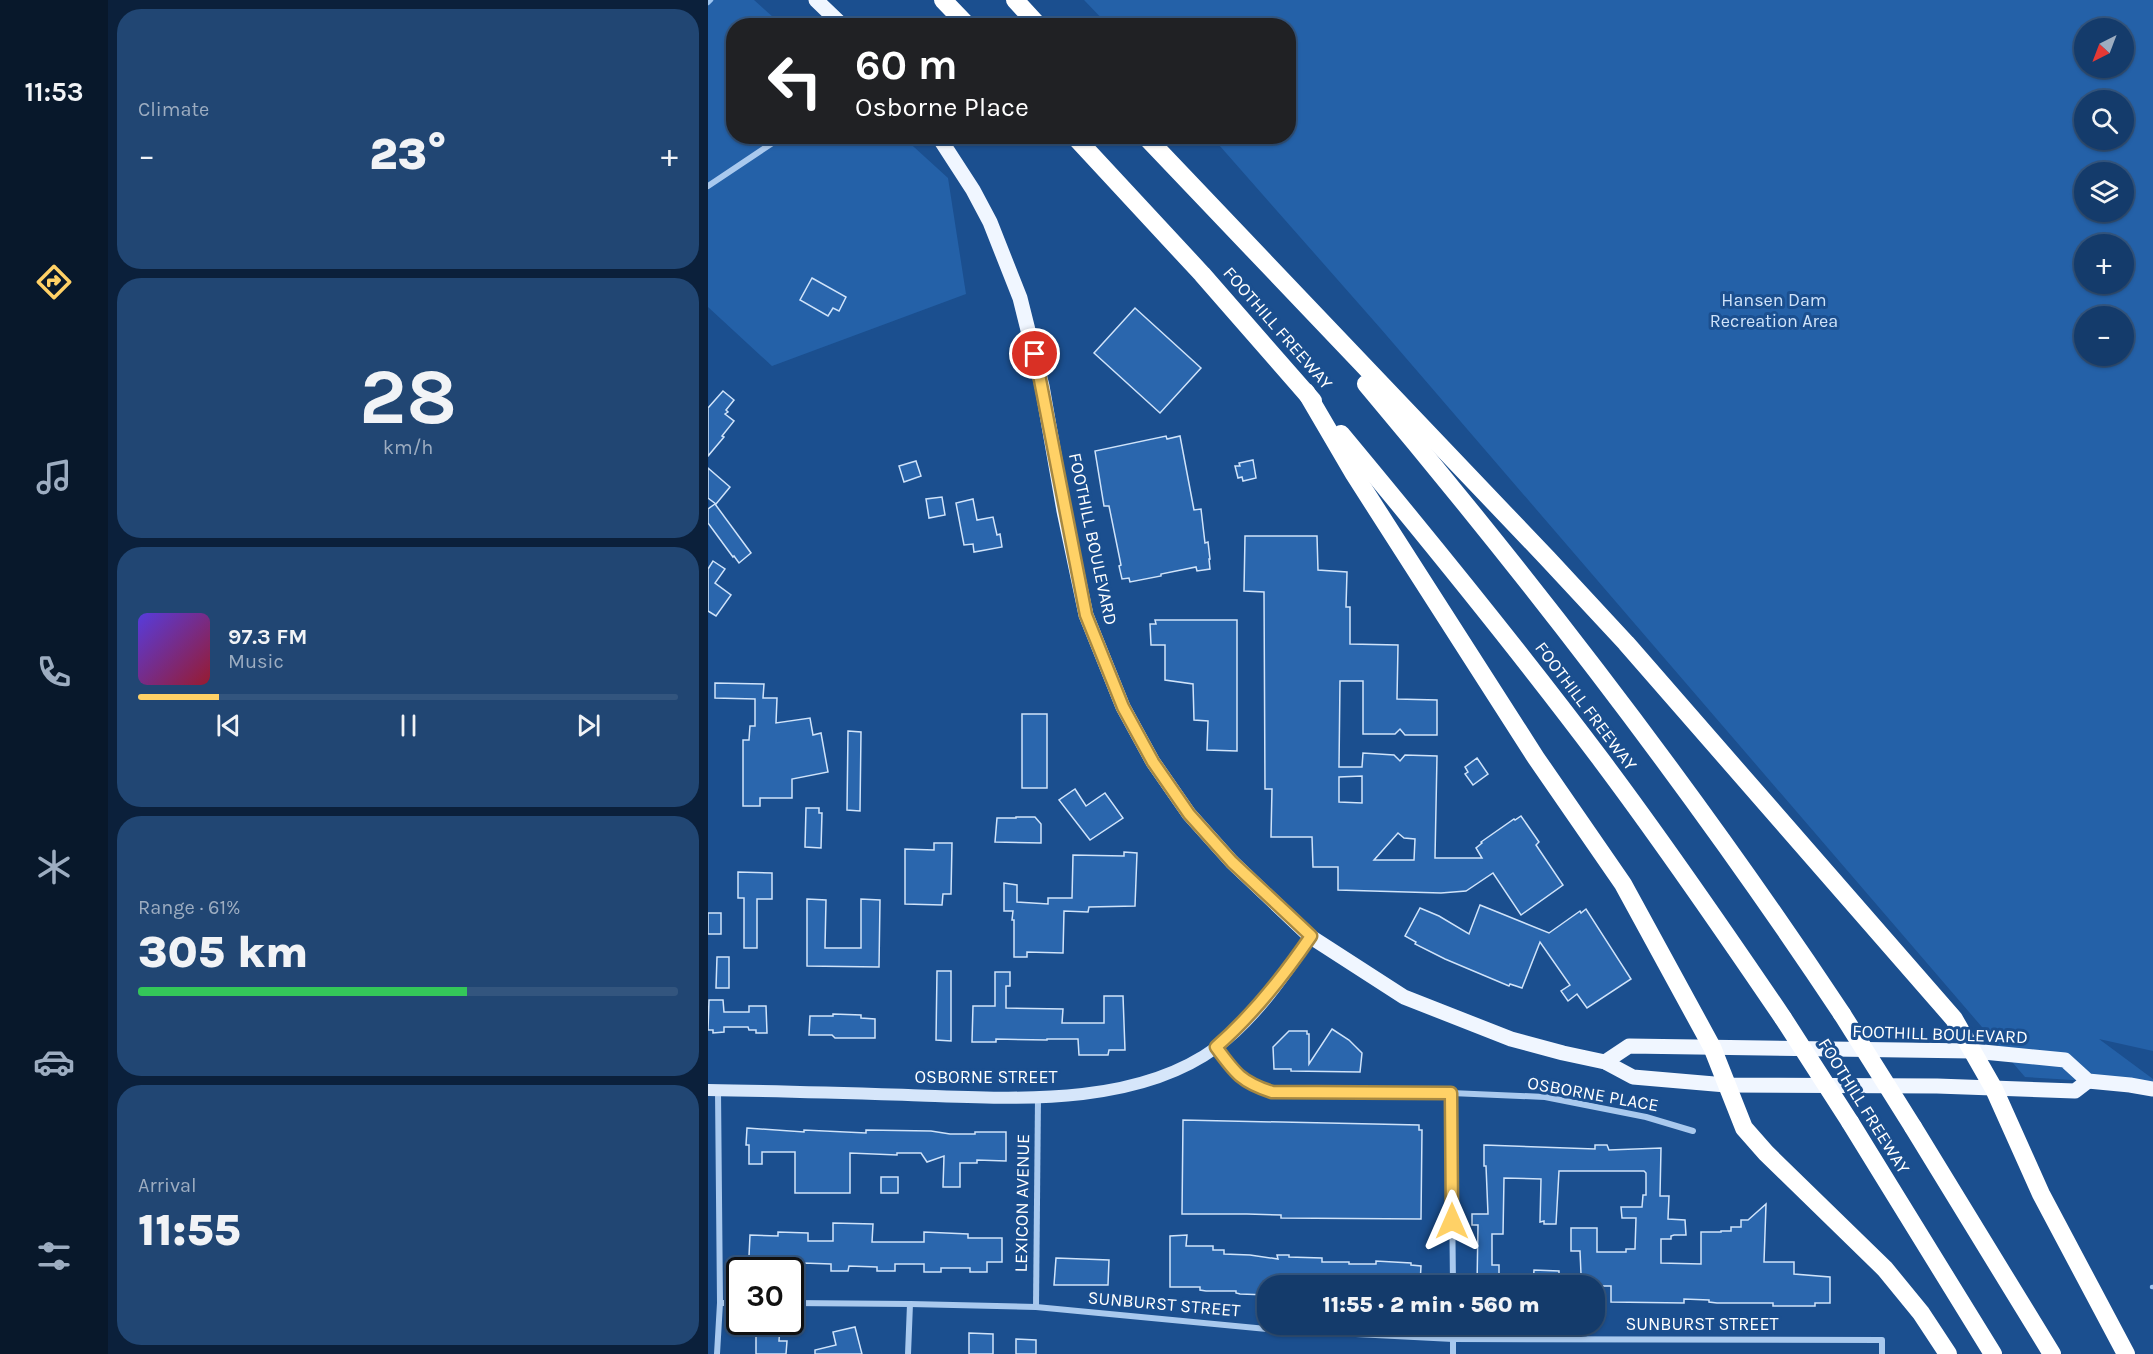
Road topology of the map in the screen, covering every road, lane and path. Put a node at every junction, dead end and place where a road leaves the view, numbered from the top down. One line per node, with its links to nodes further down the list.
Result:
1 (944, 0): 5 (highway)
2 (1015, 0): 6 (highway)
3 (821, 5): 4 (main road)
4 (835, 18)
5 (961, 18)
6 (1032, 18)
7 (771, 144): 12 (street)
8 (943, 144): 14 (main road, FOOTHILL BOULEVARD)
9 (1081, 144): 13 (highway, FOOTHILL FREEWAY)
10 (1152, 144): 41 (highway, FOOTHILL FREEWAY, bridge)
11 (1153, 144): 17 (highway)
12 (708, 186)
13 (1306, 392): 16 (highway); 40 (highway, FOOTHILL FREEWAY, bridge)
14 (1311, 936): 15 (main road, OSBORNE STREET); 18 (main road, FOOTHILL BOULEVARD)
15 (1216, 1047): 24 (street, OSBORNE PLACE); 25 (main road, OSBORNE STREET)
16 (1712, 1047): 17 (main road, FOOTHILL BOULEVARD); 18 (main road, FOOTHILL BOULEVARD); 20 (highway)
17 (1973, 1051): 19 (main road, FOOTHILL BOULEVARD); 21 (highway)
18 (1605, 1062): 20 (main road, FOOTHILL BOULEVARD)
19 (2088, 1082): 21 (main road, FOOTHILL BOULEVARD); 22 (main road, FOOTHILL BOULEVARD)
20 (1726, 1085): 21 (main road, FOOTHILL BOULEVARD); 39 (highway)
21 (1994, 1089): 42 (highway)
22 (2153, 1089)
23 (713, 1090): 25 (main road, OSBORNE STREET); 28 (street)
24 (1451, 1093): 26 (street, OSBORNE PLACE); 27 (street)
25 (1038, 1098): 32 (street, LEXICON AVENUE)
26 (1693, 1131)
27 (1453, 1275)
28 (720, 1303): 29 (street); 35 (street)
29 (726, 1303)
30 (804, 1303): 31 (street, SUNBURST STREET)
31 (910, 1304): 32 (street, SUNBURST STREET); 36 (street)
32 (1035, 1307): 34 (street, SUNBURST STREET)
33 (1453, 1335): 34 (street)
34 (1453, 1339): 37 (street); 38 (street, SUNBURST STREET)
35 (717, 1354)
36 (908, 1354)
37 (1453, 1354)
38 (1882, 1354)
39 (1948, 1354)
40 (1993, 1354)
41 (2052, 1354)
42 (2126, 1354)

